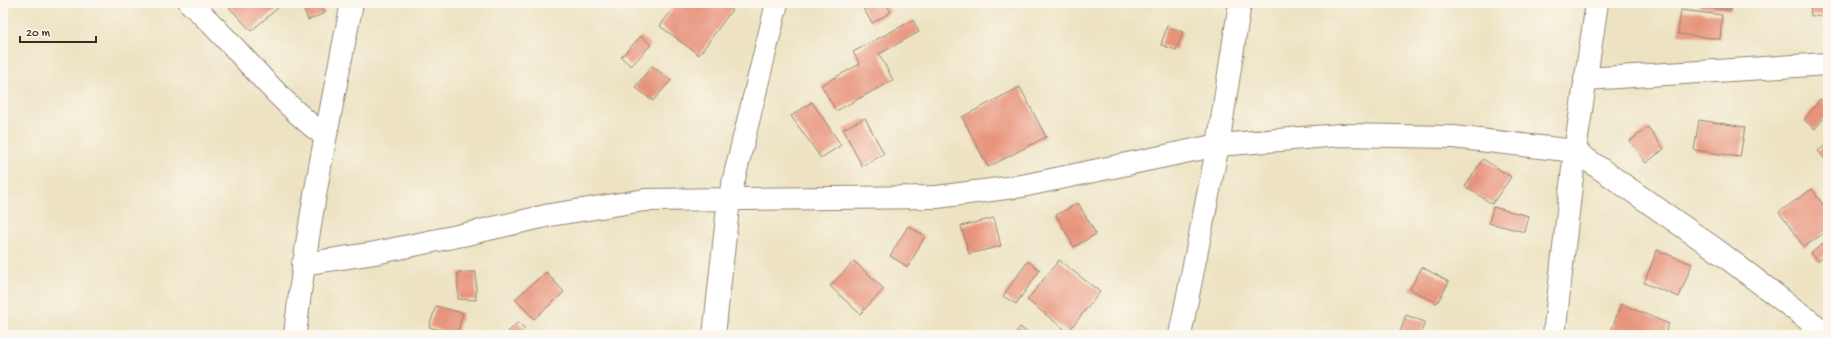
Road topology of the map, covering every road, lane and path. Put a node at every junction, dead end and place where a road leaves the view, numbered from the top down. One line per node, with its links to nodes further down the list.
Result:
1 (190, 3): 8 (street)
2 (352, 3): 8 (street)
3 (777, 3): 11 (street)
4 (1240, 3): 9 (street)
5 (1597, 3): 7 (street)
6 (1828, 64): 7 (street)
7 (1585, 79): 10 (street)
8 (325, 136): 12 (street)
9 (1218, 145): 10 (street); 11 (street); 16 (street)
10 (1575, 151): 13 (street); 17 (street)
11 (729, 199): 12 (street); 15 (street)
12 (303, 264): 14 (street)
13 (1828, 334)
14 (295, 335)
15 (714, 335)
16 (1180, 335)
17 (1554, 335)

